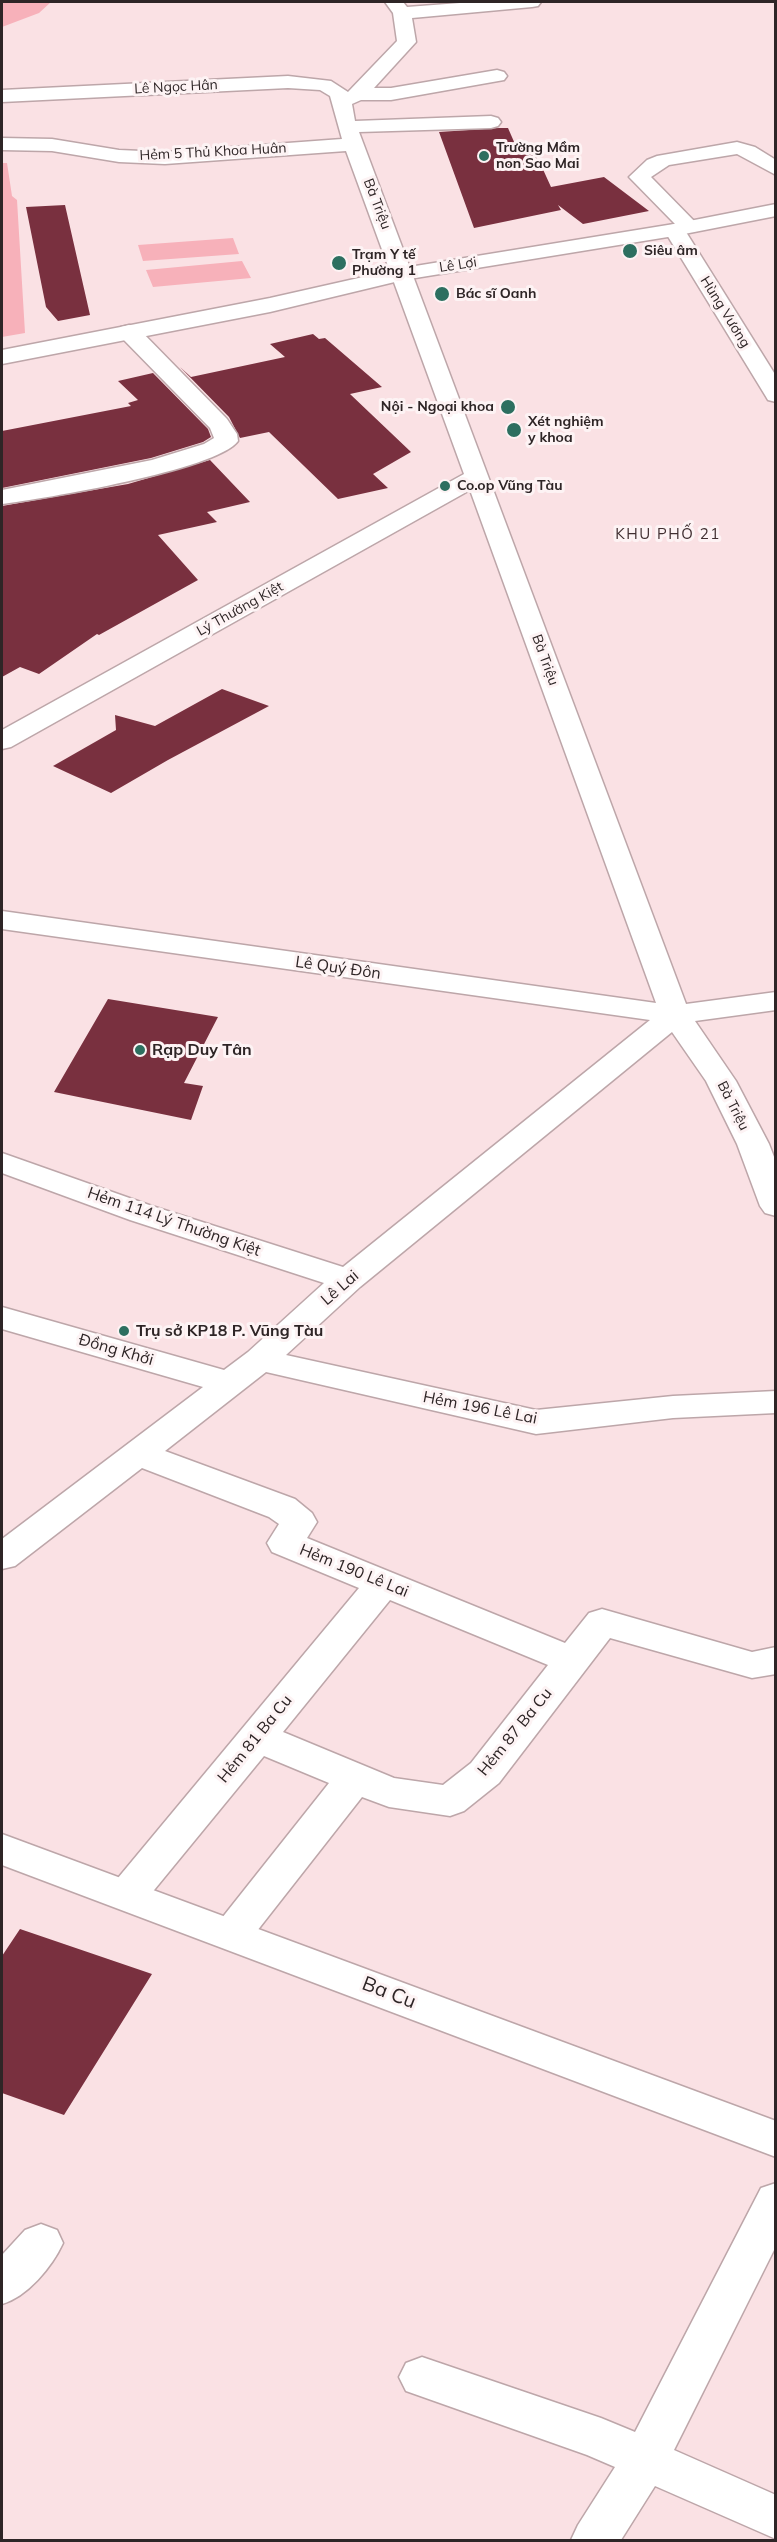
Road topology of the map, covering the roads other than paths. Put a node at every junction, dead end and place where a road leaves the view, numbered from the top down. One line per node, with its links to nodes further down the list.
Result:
1 (532, 2): 2 (street)
2 (398, 7): 5 (street)
3 (496, 76): 5 (street)
4 (2, 96): 5 (street, Lê Ngọc Hân)
5 (350, 98): 7 (street, Bà Triệu)
6 (490, 122): 7 (street, Hẻm 5 Thủ Khoa Huân)
7 (350, 136): 8 (street, Hẻm 5 Thủ Khoa Huân); 12 (street, Bà Triệu)
8 (2, 144)
9 (776, 169): 11 (street, Hùng Vương)
10 (776, 210): 11 (street, Lê Lợi)
11 (682, 228): 12 (street, Lê Lợi); 15 (street, Hùng Vương)
12 (403, 274): 13 (street, Lê Lợi); 16 (street, Bà Triệu)
13 (129, 332): 14 (street, Lê Lợi); 17 (street)
14 (2, 357)
15 (772, 382)
16 (478, 476): 18 (street, Lý Thường Kiệt); 21 (street, Bà Triệu)
17 (2, 497)
18 (2, 741)
19 (5, 926): 21 (street, Lê Quý Đôn)
20 (776, 1001): 21 (street, Lê Quý Đôn)
21 (675, 1015): 23 (street, Bà Triệu); 24 (street, Lê Lai)
22 (2, 1162): 24 (street, Hẻm 114 Lý Thường Kiệt)
23 (776, 1206)
24 (348, 1280): 26 (street, Lê Lai)
25 (2, 1318): 27 (street, Đồng Khởi)
26 (260, 1360): 27 (street, Lê Lai); 28 (street, Hẻm 196 Lê Lai)
27 (230, 1383): 29 (street, Lê Lai)
28 (776, 1402)
29 (139, 1454): 30 (street, Lê Lai); 31 (street, Hẻm 190 Lê Lai)
30 (2, 1557)
31 (384, 1584): 33 (street, Hẻm 190 Lê Lai); 34 (street, Hẻm 81 Ba Cu)
32 (776, 1660): 33 (street, Hẻm 87 Ba Cu)
33 (573, 1661): 35 (street, Hẻm 87 Ba Cu)
34 (257, 1737): 35 (street, Hẻm 87 Ba Cu); 37 (street, Hẻm 81 Ba Cu)
35 (355, 1778): 38 (street)
36 (2, 1849): 37 (street, Ba Cu)
37 (127, 1895): 38 (street, Ba Cu)
38 (232, 1934): 39 (street, Ba Cu)
39 (776, 2139)
40 (776, 2201): 44 (street)
41 (41, 2242): 42 (street)
42 (2, 2285)
43 (422, 2377): 44 (street)
44 (645, 2459): 45 (street); 46 (street)
45 (776, 2518)
46 (595, 2541)

